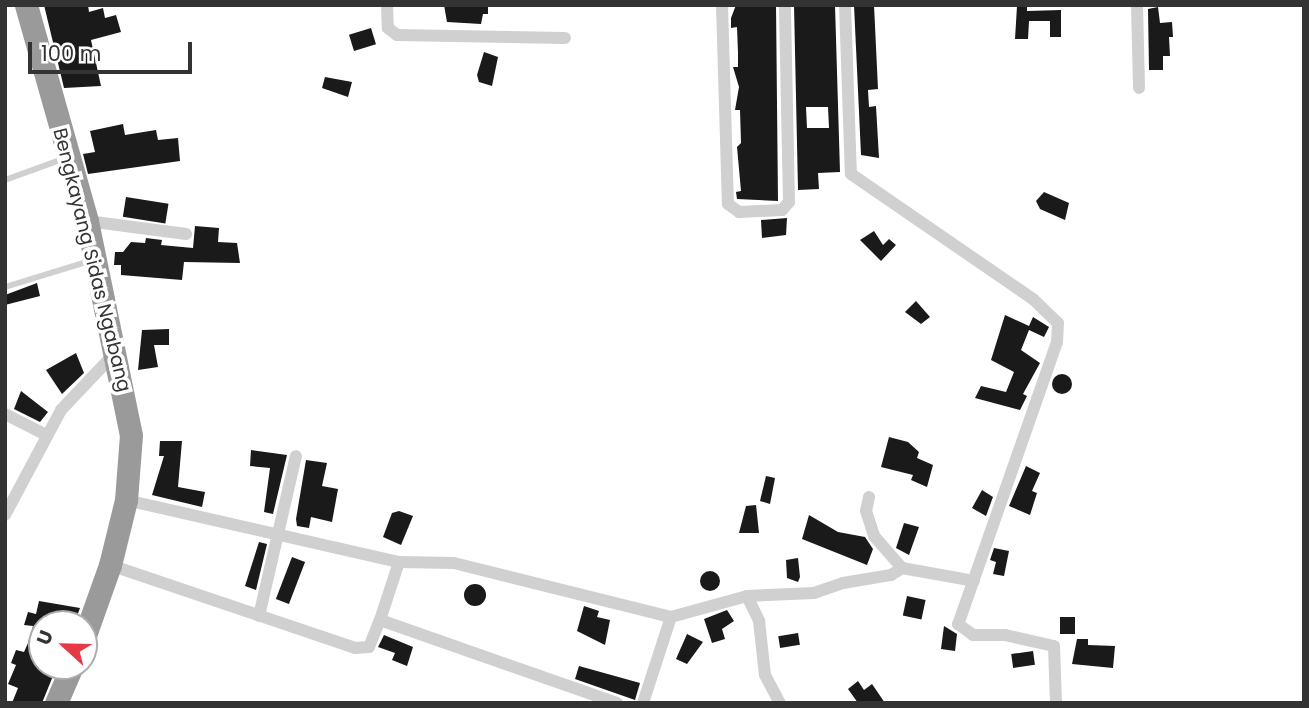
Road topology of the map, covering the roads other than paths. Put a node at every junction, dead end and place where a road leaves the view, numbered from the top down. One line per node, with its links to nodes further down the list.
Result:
1 (26, 5): 9 (highway, Bengkayang Sidas Ngabang)
2 (387, 5): 7 (street)
3 (722, 5): 4 (street)
4 (785, 5)
5 (845, 5): 26 (street)
6 (1137, 5): 8 (street)
7 (565, 38)
8 (1139, 88)
9 (68, 157): 10 (lane); 11 (highway, Bengkayang Sidas Ngabang)
10 (5, 180)
11 (87, 221): 12 (street); 13 (highway, Bengkayang Sidas Ngabang)
12 (186, 234)
13 (96, 259): 14 (lane); 15 (highway, Bengkayang Sidas Ngabang)
14 (5, 287)
15 (117, 352): 17 (street); 20 (highway, Bengkayang Sidas Ngabang)
16 (5, 414): 17 (street)
17 (46, 435): 21 (street)
18 (296, 456): 22 (street)
19 (869, 497): 25 (street)
20 (126, 500): 22 (street); 24 (highway, Bengkayang Sidas Ngabang)
21 (5, 515)
22 (281, 533): 23 (street); 29 (street)
23 (399, 562): 30 (street); 31 (street)
24 (110, 565): 28 (highway, Bengkayang Sidas Ngabang); 29 (street)
25 (902, 568): 26 (street); 27 (street)
26 (974, 581): 37 (street)
27 (747, 596): 30 (street); 36 (street)
28 (94, 610)
29 (259, 616): 31 (street)
30 (671, 617): 35 (street)
31 (380, 620): 34 (street)
32 (66, 680): 33 (highway)
33 (56, 703)
34 (617, 703)
35 (643, 703)
36 (780, 703)
37 (1056, 703)

